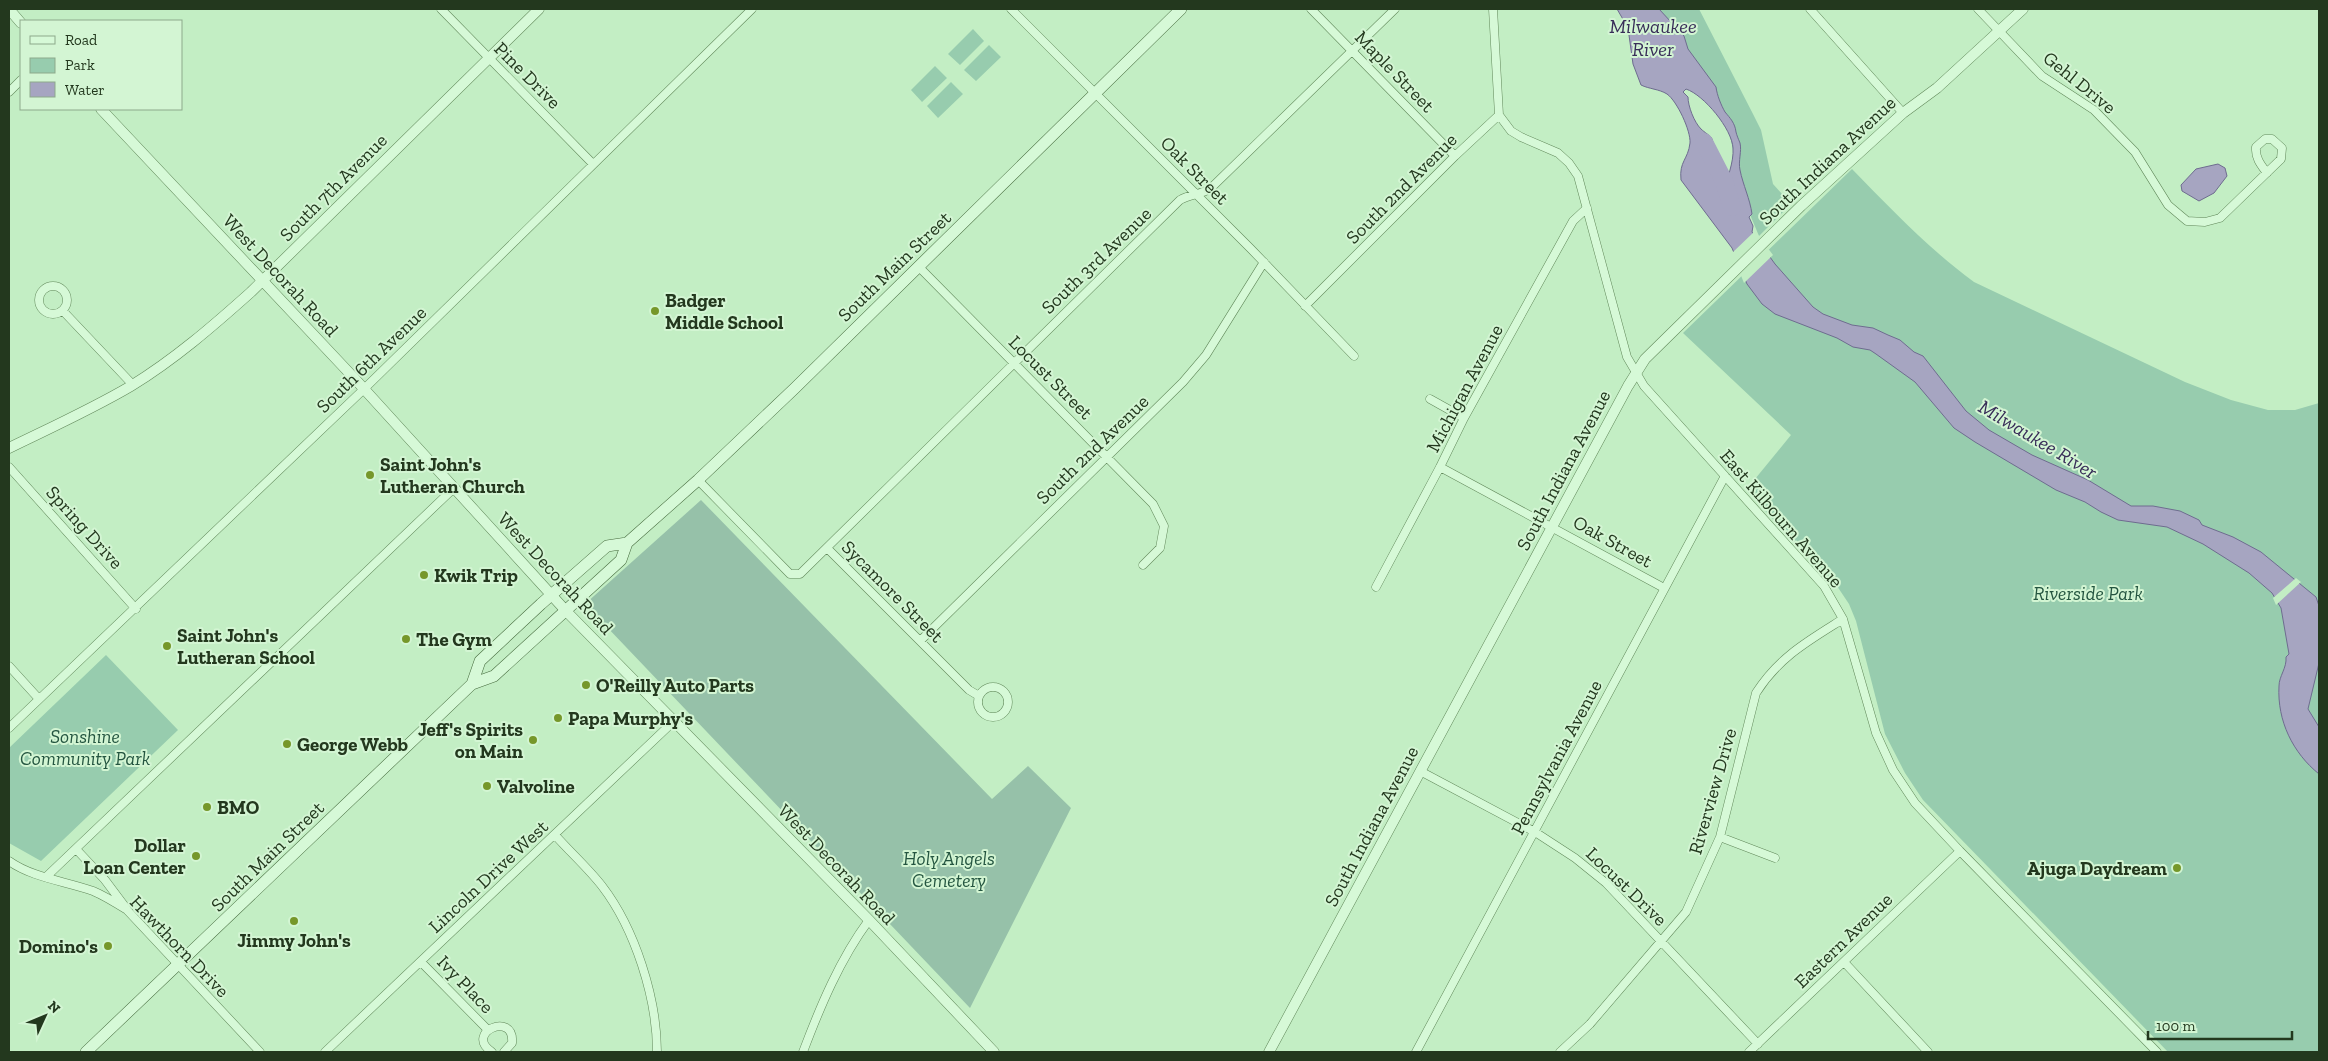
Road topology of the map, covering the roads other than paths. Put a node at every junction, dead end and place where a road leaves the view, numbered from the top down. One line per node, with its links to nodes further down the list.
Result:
1 (441, 9): 16 (street, Pine Drive)
2 (539, 9): 16 (street, South 7th Avenue)
3 (752, 9): 24 (street, South 6th Avenue)
4 (1011, 9): 19 (street, Oak Street)
5 (1181, 9): 19 (main road, South Main Street)
6 (1311, 9): 15 (street, Maple Street)
7 (1395, 9): 15 (street, South 3rd Avenue)
8 (1493, 9): 22 (street)
9 (1810, 9): 21 (street)
10 (1978, 9): 14 (street, Gehl Drive)
11 (2023, 9): 14 (street, South Indiana Avenue)
12 (9, 10): 13 (street)
13 (20, 22)
14 (2000, 32): 21 (street, South Indiana Avenue); 25 (street, Gehl Drive)
15 (1353, 50): 23 (street, Maple Street); 26 (street, South 3rd Avenue)
16 (488, 58): 24 (street, Pine Drive); 30 (street, South 7th Avenue)
17 (20, 81): 18 (street)
18 (9, 92)
19 (1095, 95): 26 (street, Oak Street); 29 (main road, South Main Street)
20 (102, 110): 30 (street, West Decorah Road)
21 (1903, 113): 35 (street, South Indiana Avenue)
22 (1499, 115): 23 (street, South 2nd Avenue); 27 (street, East Kilbourn Avenue)
23 (1455, 156): 31 (street, South 2nd Avenue)
24 (594, 164): 37 (street, South 6th Avenue)
25 (2267, 174): 25 (street, Gehl Drive)
26 (1195, 195): 28 (street, Oak Street); 34 (street, South 3rd Avenue)
27 (1587, 208): 35 (street, East Kilbourn Avenue); 39 (street, Michigan Avenue)
28 (1264, 262): 31 (street, Oak Street); 41 (street, South 2nd Avenue)
29 (918, 266): 34 (street, Locust Street); 45 (main road, South Main Street)
30 (263, 280): 36 (street, South 7th Avenue); 37 (street, West Decorah Road)
31 (1305, 306): 33 (street, Oak Street)
32 (63, 311): 36 (street)
33 (1354, 356)
34 (1014, 363): 41 (street, Locust Street); 49 (street, South 3rd Avenue)
35 (1636, 373): 44 (street, East Kilbourn Avenue); 47 (street, South Indiana Avenue)
36 (133, 385): 40 (street, South 7th Avenue)
37 (364, 390): 46 (street, West Decorah Road); 54 (street, South 6th Avenue)
38 (1430, 399): 39 (street)
39 (1464, 418): 43 (street, Michigan Avenue)
40 (9, 448)
41 (1107, 456): 50 (street, Locust Street); 57 (street, South 2nd Avenue)
42 (9, 467): 54 (street, Spring Drive)
43 (1440, 467): 47 (street, Oak Street); 51 (street, Michigan Avenue)
44 (1725, 476): 52 (street, Pennsylvania Avenue); 56 (street, East Kilbourn Avenue)
45 (698, 480): 48 (main road, South Main Street); 49 (street, Sycamore Street)
46 (454, 488): 53 (street, West Decorah Road); 68 (street)
47 (1552, 526): 52 (street, Oak Street); 64 (street, South Indiana Avenue)
48 (627, 543): 53 (main road, South Main Street); 55 (main road, South Main Street)
49 (827, 548): 57 (street, Sycamore Street)
50 (1143, 565)
51 (1376, 587)
52 (1664, 588): 65 (street, Pennsylvania Avenue)
53 (552, 595): 55 (street, West Decorah Road); 59 (main road, South Main Street)
54 (136, 609): 61 (street, South 6th Avenue)
55 (566, 611): 59 (main road, South Main Street); 62 (street, West Decorah Road)
56 (1843, 619): 67 (street, Riverview Drive); 69 (street, East Kilbourn Avenue)
57 (920, 641): 60 (street, Sycamore Street)
58 (9, 666): 61 (street)
59 (472, 684): 78 (main road, South Main Street)
60 (979, 696)
61 (39, 699): 63 (street, South 6th Avenue)
62 (673, 722): 66 (street, Lincoln Drive West); 74 (street, West Decorah Road)
63 (9, 728)
64 (1420, 771): 65 (street, Locust Drive); 89 (street, South Indiana Avenue)
65 (1535, 832): 75 (street, Locust Drive); 90 (street, Pennsylvania Avenue)
66 (555, 835): 76 (street, Lincoln Drive West); 86 (street)
67 (1720, 837): 70 (street); 75 (street, Riverview Drive)
68 (76, 849): 72 (street); 73 (street)
69 (1960, 851): 77 (street, Eastern Avenue); 94 (street, East Kilbourn Avenue)
70 (1775, 858)
71 (9, 860): 72 (street, Hawthorn Drive)
72 (46, 877): 73 (street, Hawthorn Drive)
73 (127, 910): 78 (street, Hawthorn Drive)
74 (869, 920): 87 (street); 88 (street, West Decorah Road)
75 (1660, 941): 80 (street, Locust Drive); 91 (street, Riverview Drive)
76 (421, 962): 79 (street, Ivy Place); 83 (street, Lincoln Drive West)
77 (1844, 962): 80 (street, Eastern Avenue); 93 (street)
78 (178, 966): 81 (main road, South Main Street); 82 (street, Hawthorn Drive)
79 (488, 1030): 84 (street, Ivy Place); 85 (street, Ivy Place)
80 (1758, 1044): 92 (street, Eastern Avenue)
81 (86, 1052)
82 (260, 1052)
83 (325, 1052)
84 (492, 1052)
85 (504, 1052)
86 (657, 1052)
87 (803, 1052)
88 (994, 1052)
89 (1268, 1052)
90 (1416, 1052)
91 (1560, 1052)
92 (1749, 1052)
93 (1928, 1052)
94 (2157, 1052)

